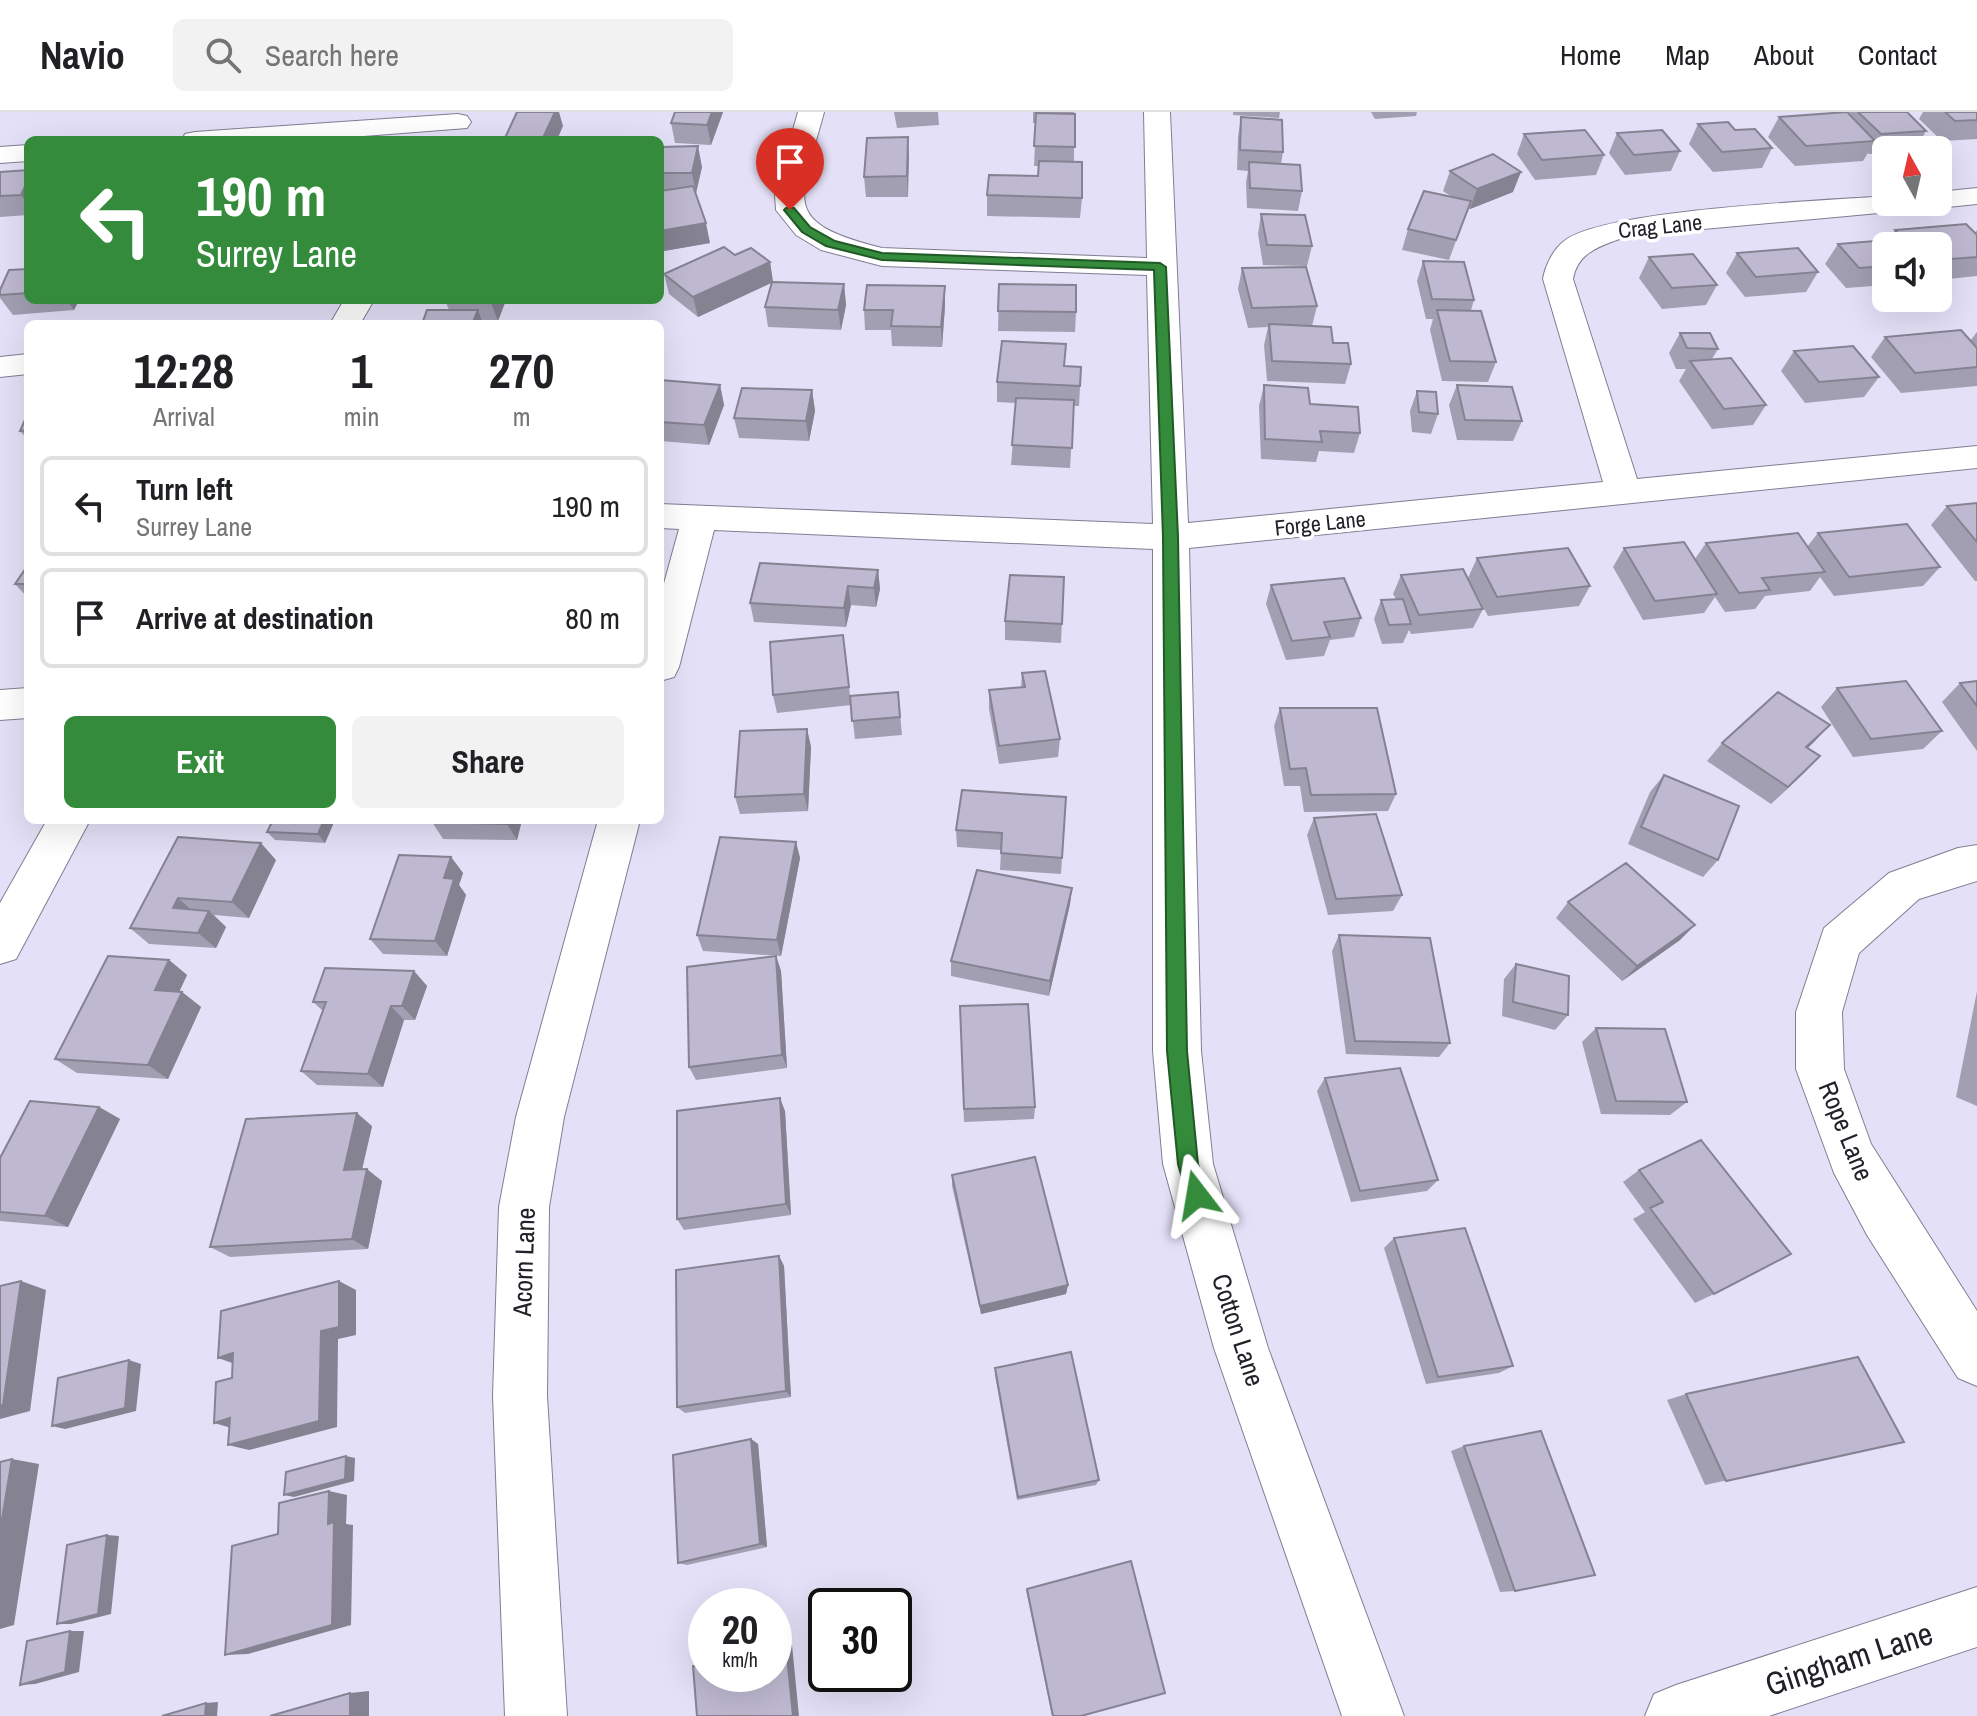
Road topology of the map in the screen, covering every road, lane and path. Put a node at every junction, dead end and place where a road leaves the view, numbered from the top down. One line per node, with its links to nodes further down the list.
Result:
1 (811, 112): 10 (street)
2 (1157, 112): 10 (street, Cotton Lane)
3 (456, 125): 4 (street)
4 (265, 136)
5 (24, 153): 6 (street)
6 (0, 155)
7 (1977, 196): 8 (street)
8 (1952, 199)
9 (1872, 206): 14 (street, Crag Lane)
10 (1160, 267): 17 (street, Cotton Lane)
11 (24, 364): 12 (street)
12 (0, 367)
13 (1977, 457): 14 (street, Forge Lane)
14 (1624, 493): 17 (street, Forge Lane)
15 (664, 516): 16 (street, Forge Lane)
16 (700, 518): 17 (street, Forge Lane); 18 (street)
17 (1171, 537): 28 (street, Cotton Lane)
18 (664, 652)
19 (24, 703): 20 (street)
20 (0, 705)
21 (67, 824): 24 (street)
22 (618, 824): 27 (street, Acorn Lane)
23 (1977, 863): 25 (street, Rope Lane)
24 (0, 945)
25 (1977, 1359)
26 (1977, 1617): 29 (street, Gingham Lane)
27 (536, 1716)
28 (1373, 1716)
29 (1676, 1716)

